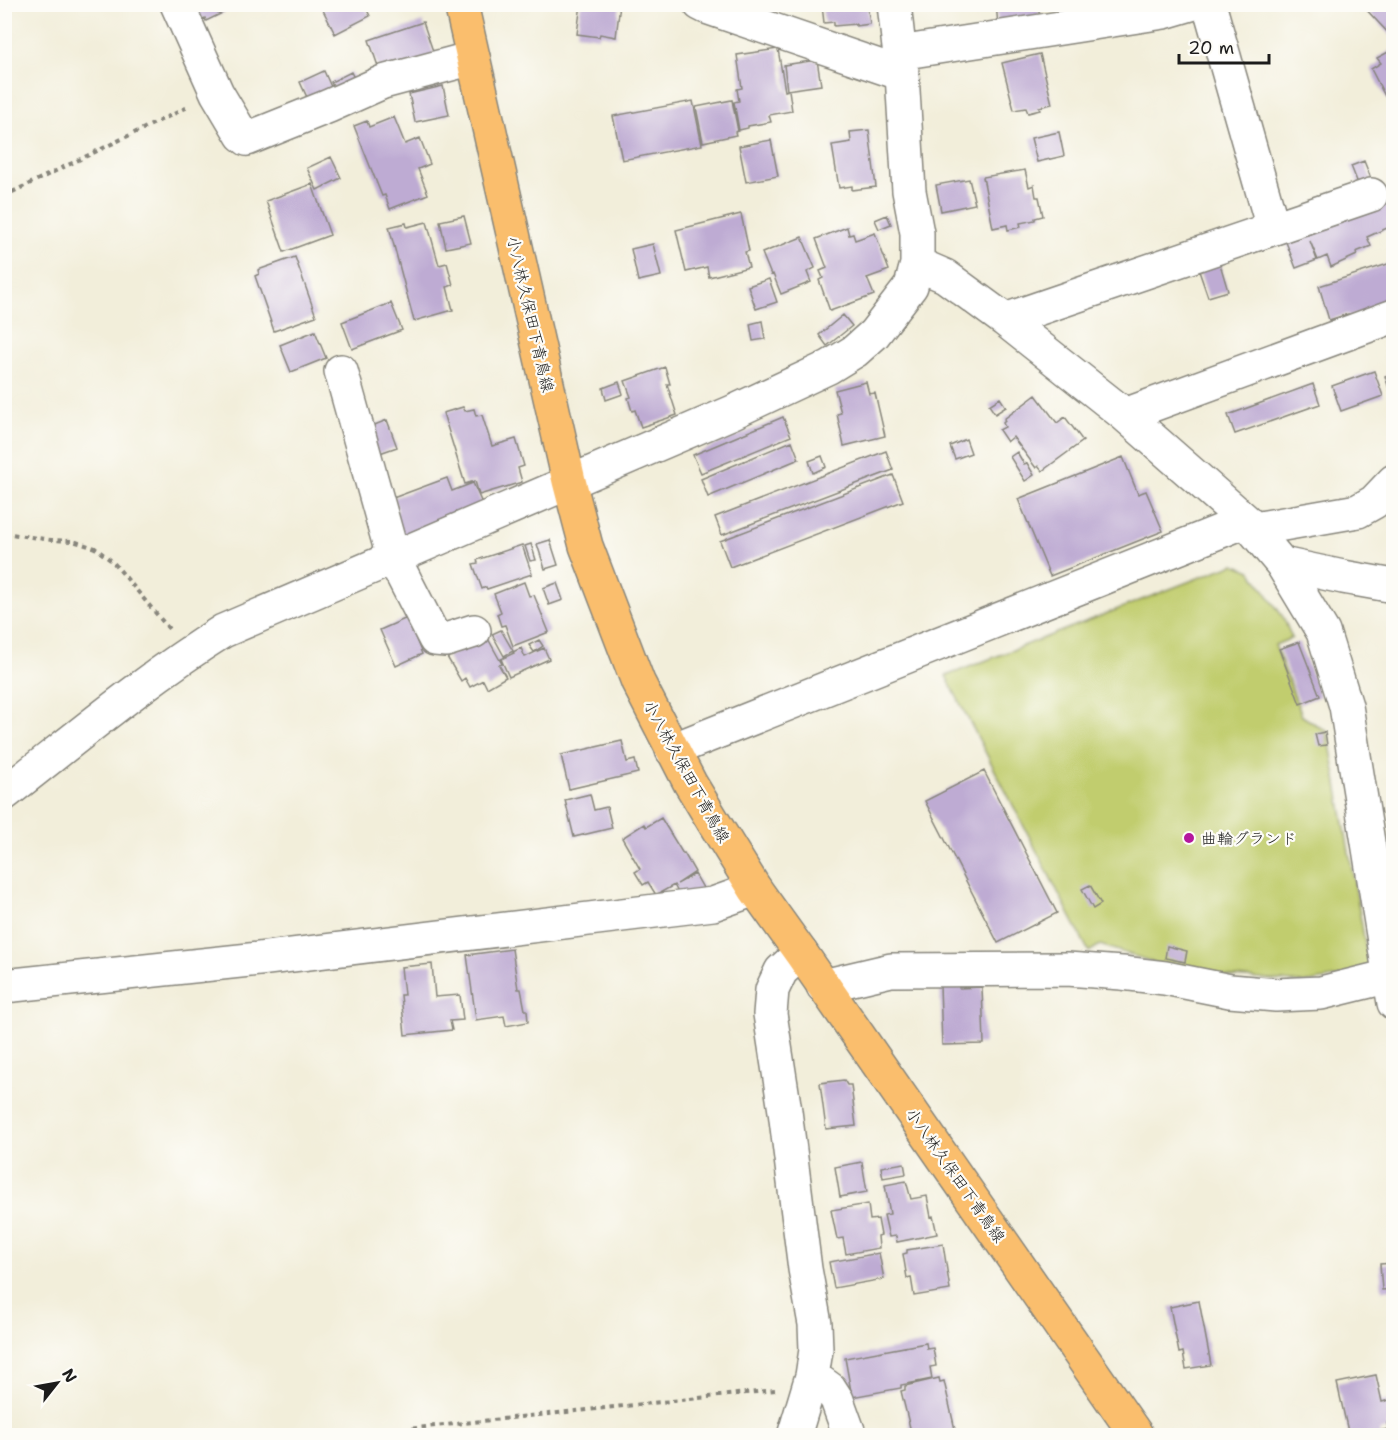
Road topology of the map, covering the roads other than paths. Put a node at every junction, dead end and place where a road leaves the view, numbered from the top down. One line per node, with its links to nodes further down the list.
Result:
1 (177, 4): 7 (street)
2 (460, 4): 7 (main road, 小八林久保田下青鳥線)
3 (700, 4): 8 (street)
4 (894, 4): 8 (street)
5 (1191, 4): 8 (street)
6 (1209, 4): 10 (street)
7 (473, 58): 16 (main road, 小八林久保田下青鳥線)
8 (900, 63): 11 (street)
9 (1371, 195): 10 (street)
10 (1273, 228): 13 (street)
11 (917, 264): 13 (street); 16 (street)
12 (1394, 316): 15 (street)
13 (1005, 320): 15 (street)
14 (341, 370): 19 (street)
15 (1125, 415): 18 (street)
16 (569, 481): 19 (street); 23 (main road, 小八林久保田下青鳥線)
17 (1394, 481): 18 (street)
18 (1250, 525): 20 (street); 23 (street)
19 (393, 557): 22 (street); 24 (street)
20 (1282, 564): 21 (street); 25 (street)
21 (1394, 586)
22 (474, 632)
23 (672, 750): 26 (main road, 小八林久保田下青鳥線)
24 (4, 794)
25 (1384, 880): 28 (street)
26 (755, 889): 27 (main road, 小八林久保田下青鳥線); 29 (street)
27 (801, 953): 30 (main road, 小八林久保田下青鳥線); 31 (street)
28 (1392, 985): 30 (street)
29 (4, 986)
30 (823, 986): 34 (main road, 小八林久保田下青鳥線)
31 (810, 1381): 32 (street); 33 (street)
32 (794, 1436)
33 (850, 1436)
34 (1137, 1436)

